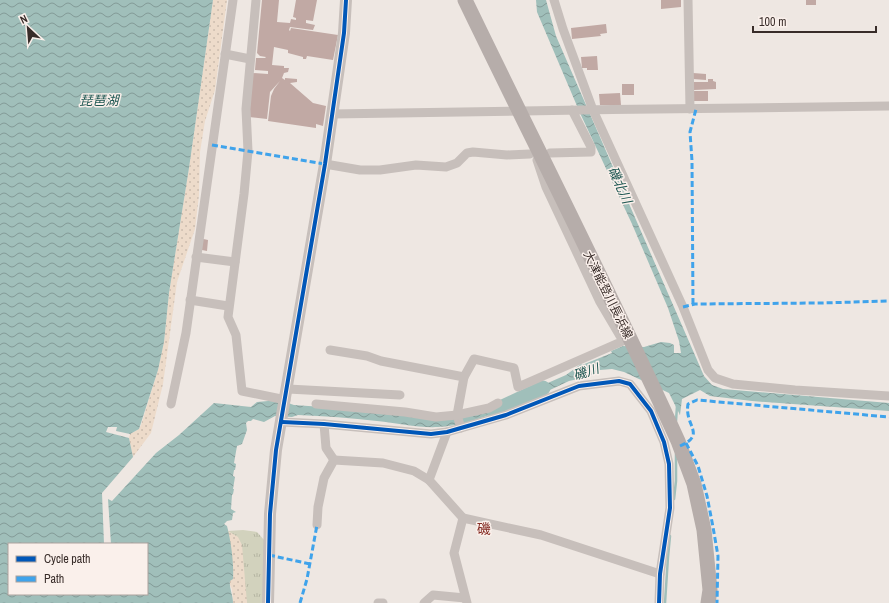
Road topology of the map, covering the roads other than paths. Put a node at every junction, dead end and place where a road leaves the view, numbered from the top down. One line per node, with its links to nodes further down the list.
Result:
1 (233, 0): 7 (street)
2 (256, 0): 8 (street)
3 (346, 0): 14 (street)
4 (465, 0): 11 (main road, 大津能登川長浜線)
5 (554, 0): 13 (street)
6 (688, 0): 10 (street)
7 (225, 54): 8 (street); 17 (street)
8 (250, 59): 18 (street)
9 (889, 106): 10 (street)
10 (690, 109): 13 (street)
11 (518, 110): 12 (street); 14 (street); 15 (main road, 大津能登川長浜線)
12 (573, 110): 13 (street); 15 (street)
13 (592, 110): 24 (street)
14 (332, 114): 16 (street)
15 (540, 156): 16 (street); 22 (street); 29 (main road, 大津能登川長浜線)
16 (325, 164): 25 (street)
17 (196, 257): 18 (street); 19 (street)
18 (235, 262): 20 (street)
19 (190, 300): 20 (street); 27 (street)
20 (228, 306): 25 (street)
21 (330, 350): 22 (street)
22 (464, 377): 30 (street)
23 (400, 395): 25 (street)
24 (889, 396)
25 (286, 398): 31 (street)
26 (498, 403): 30 (street)
27 (172, 404)
28 (316, 404): 30 (street)
29 (656, 409): 30 (street); 38 (street); 45 (main road, 大津能登川長浜線)
30 (459, 421): 33 (street)
31 (282, 422): 32 (street); 41 (street)
32 (324, 424): 33 (street); 34 (street)
33 (447, 432): 35 (street)
34 (334, 460): 35 (street); 37 (street)
35 (430, 480): 36 (street)
36 (463, 518): 38 (street); 39 (street)
37 (317, 525)
38 (660, 574): 44 (street)
39 (466, 601): 43 (street)
40 (378, 602): 42 (street)
41 (268, 603)
42 (383, 603)
43 (424, 603)
44 (659, 603)
45 (708, 603)

